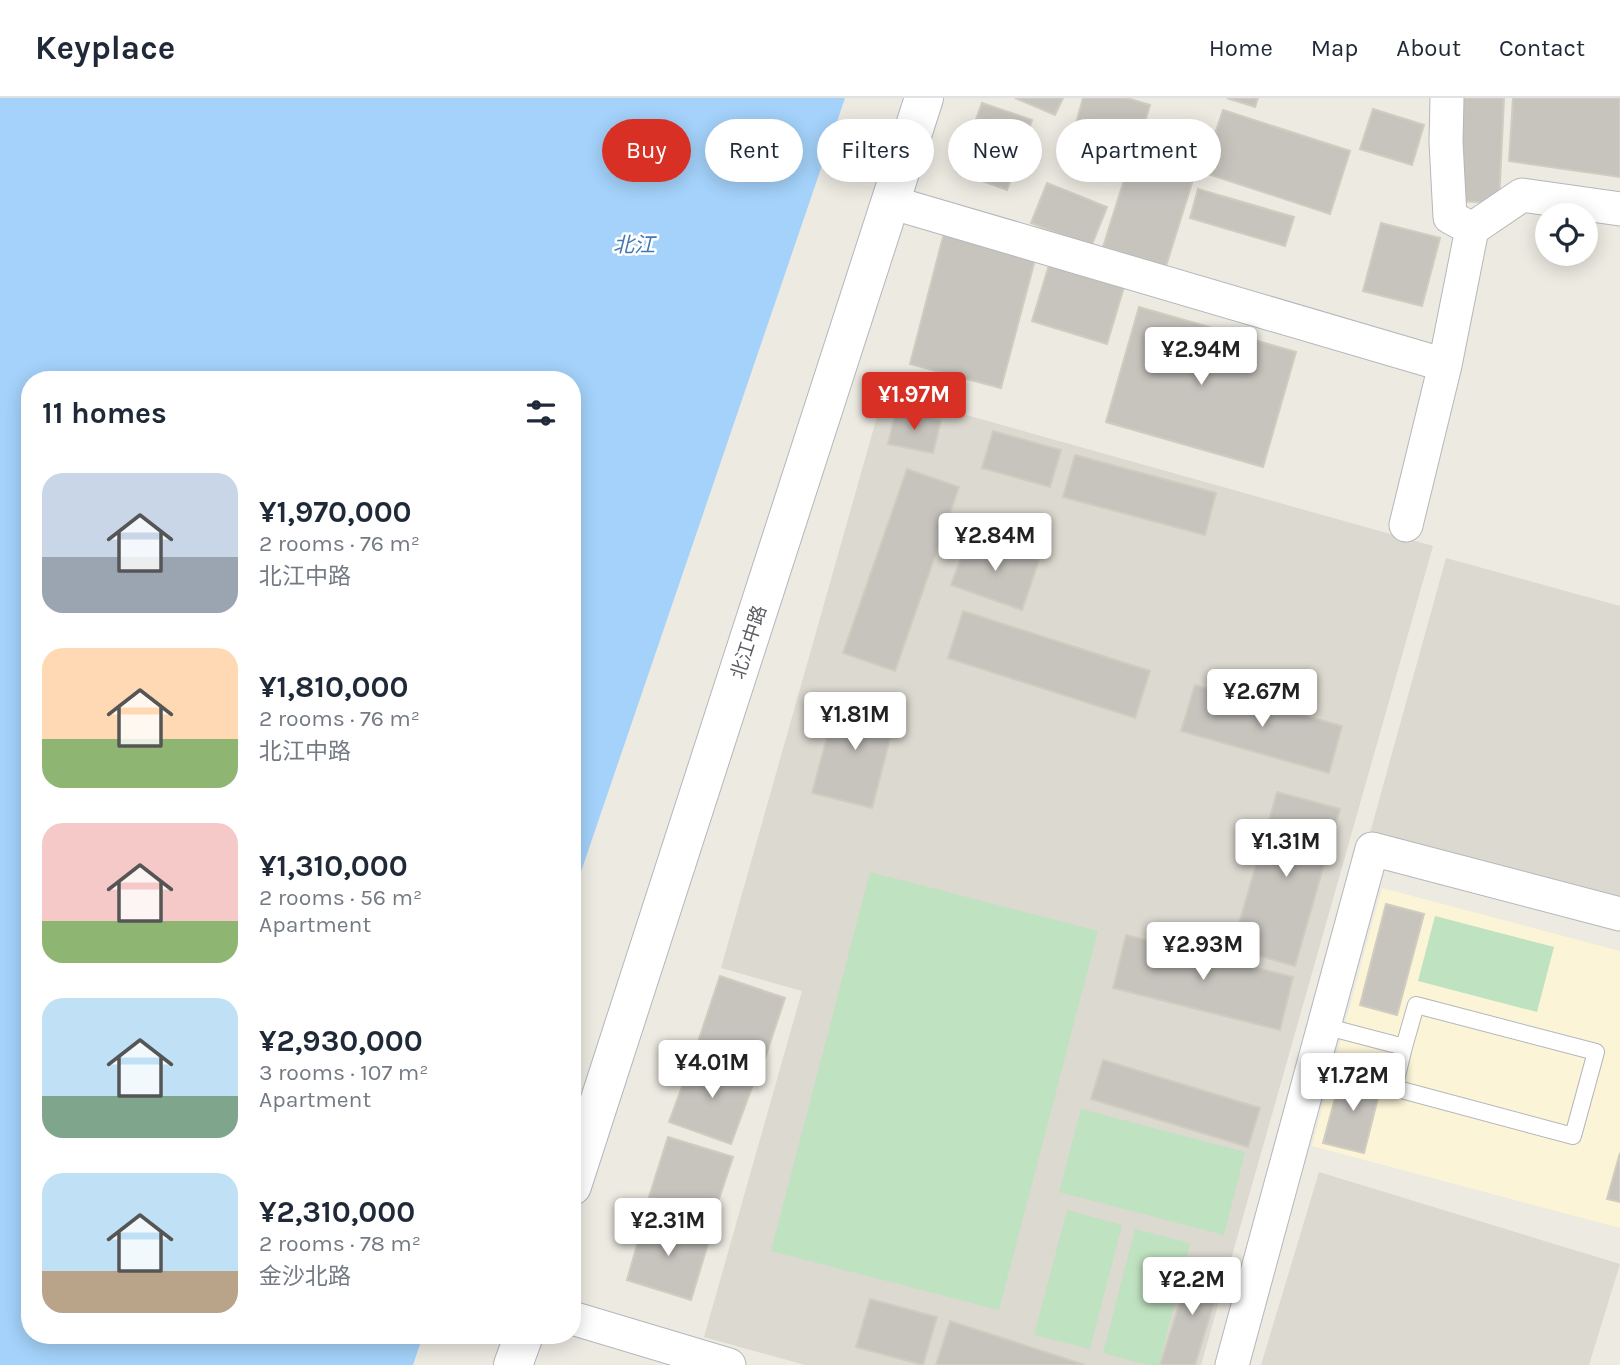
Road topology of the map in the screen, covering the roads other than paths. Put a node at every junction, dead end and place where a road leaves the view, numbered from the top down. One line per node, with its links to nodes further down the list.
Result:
1 (924, 98): 3 (street, 北江中路)
2 (1447, 98): 5 (street)
3 (890, 202): 6 (street); 11 (street, 北江中路)
4 (1620, 209): 5 (street)
5 (1472, 229): 6 (street)
6 (1445, 365): 7 (street)
7 (1406, 526)
8 (1620, 914): 9 (street)
9 (1324, 1026): 10 (lane); 16 (street)
10 (1404, 1047): 10 (lane)
11 (581, 1158)
12 (581, 1321): 15 (street)
13 (520, 1344): 14 (street)
14 (513, 1365)
15 (729, 1365)
16 (1232, 1365)

